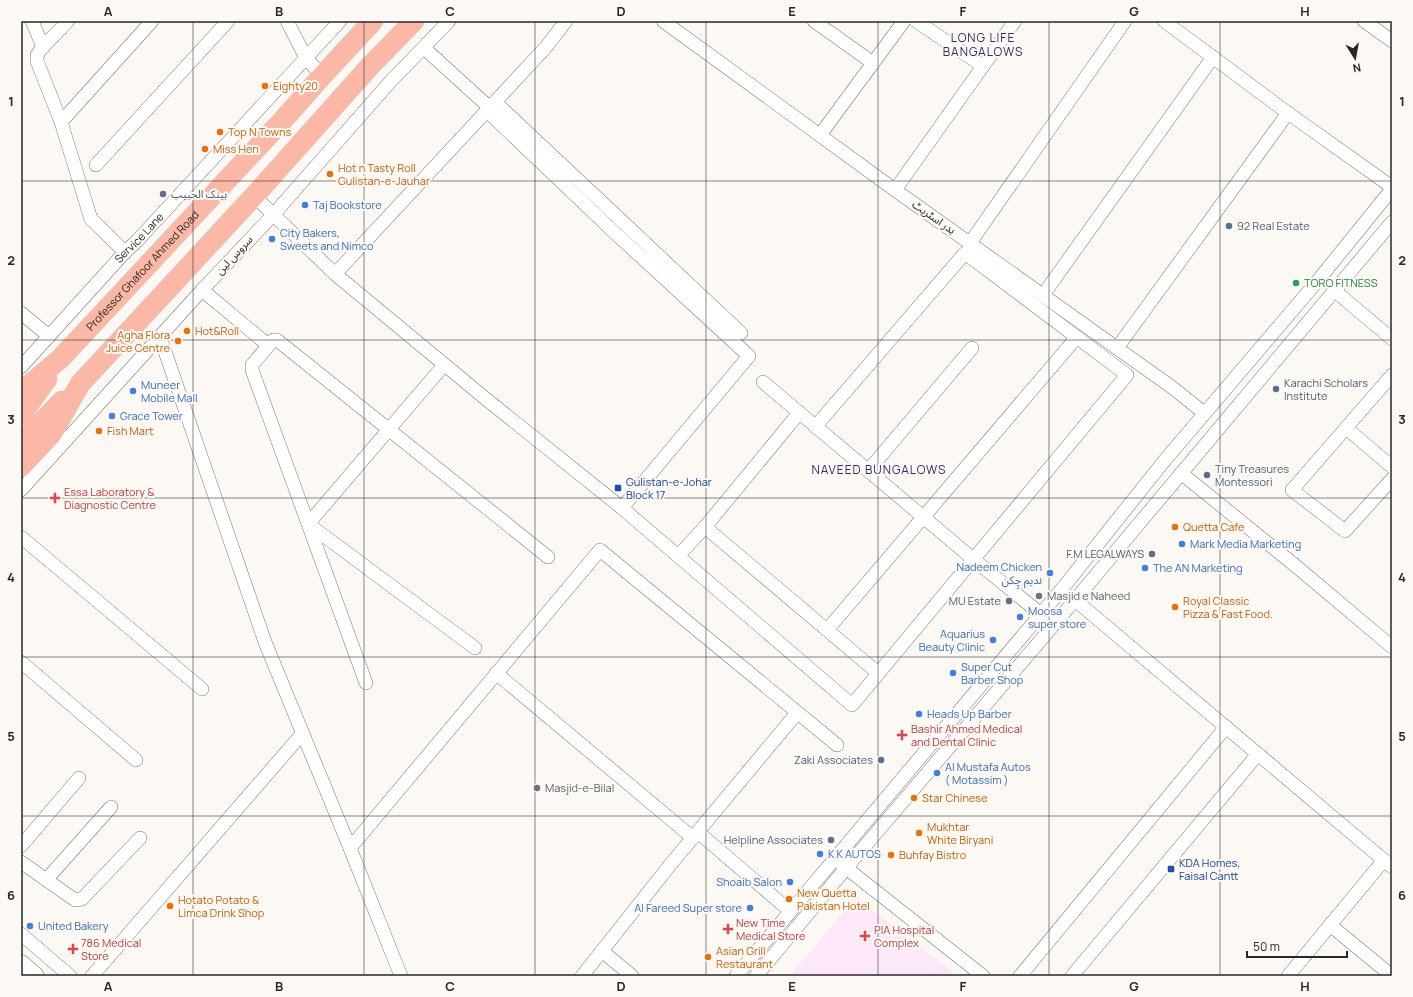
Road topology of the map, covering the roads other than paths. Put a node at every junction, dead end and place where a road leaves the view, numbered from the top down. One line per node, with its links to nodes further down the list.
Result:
1 (32, 21): 20 (street)
2 (68, 21): 20 (street)
3 (152, 21): 29 (street)
4 (228, 21): 31 (street)
5 (287, 21): 23 (street)
6 (340, 21): 23 (street, Service Lane)
7 (373, 21): 26 (main road, Professor Ghafoor Ahmed Road)
8 (414, 21): 34 (main road)
9 (449, 21): 21 (street, سروس لین)
10 (566, 21): 27 (street)
11 (663, 21): 30 (street, بدر اسٹریٹ)
12 (814, 21): 24 (street)
13 (904, 21): 24 (street)
14 (916, 21): 25 (street)
15 (1015, 21): 25 (street)
16 (1125, 21): 37 (street)
17 (1164, 21): 22 (street)
18 (1364, 21): 19 (street)
19 (1392, 41)
20 (43, 47): 29 (street)
21 (424, 48): 27 (street); 35 (street, سروس لین)
22 (1213, 57): 28 (street); 42 (street)
23 (306, 58): 26 (street); 38 (street, Service Lane)
24 (873, 63): 30 (street)
25 (983, 66): 33 (street)
26 (322, 76): 57 (main road, Professor Ghafoor Ahmed Road)
27 (490, 107): 39 (street); 44 (street); 70 (street)
28 (1288, 113): 32 (street); 51 (street)
29 (61, 122): 38 (street)
30 (820, 135): 33 (street, بدر اسٹریٹ)
31 (96, 165)
32 (1392, 188): 59 (street)
33 (895, 190): 37 (street, بدر اسٹریٹ)
34 (254, 196): 35 (street); 56 (main road)
35 (272, 215): 39 (street); 40 (street, سروس لین)
36 (1392, 222): 41 (street)
37 (970, 243): 42 (street, بدر اسٹریٹ)
38 (125, 252): 45 (street, Service Lane)
39 (335, 274): 52 (street)
40 (202, 290): 46 (street, سروس لین); 49 (street)
41 (1335, 291): 48 (street); 67 (street)
42 (1043, 295): 51 (street, بدر اسٹریٹ)
43 (21, 313): 45 (street)
44 (742, 333)
45 (49, 336): 53 (street, Service Lane)
46 (160, 337): 69 (street, سروس لین); 91 (street)
47 (1077, 337): 60 (street); 71 (street); 77 (street)
48 (1392, 339)
49 (268, 345): 62 (street); 72 (street)
50 (972, 348): 66 (street)
51 (1117, 348): 59 (street, بدر اسٹریٹ)
52 (444, 365): 62 (street); 70 (street)
53 (21, 367)
54 (1392, 375): 61 (street)
55 (762, 382): 58 (street)
56 (80, 384): 63 (main road); 64 (main road)
57 (23, 405)
58 (799, 413): 60 (street); 73 (street)
59 (1204, 413): 79 (street)
60 (815, 427): 66 (street)
61 (1346, 428): 65 (street); 68 (street)
62 (389, 429): 72 (street); 76 (street)
63 (21, 443)
64 (21, 467)
65 (1392, 467)
66 (868, 471): 71 (street)
67 (1181, 473): 78 (street); 82 (street)
68 (1392, 478)
69 (21, 490)
70 (622, 508): 75 (street)
71 (923, 517): 77 (street); 81 (street)
72 (308, 524): 83 (street); 87 (street)
73 (705, 527): 75 (street); 81 (street)
74 (21, 537): 88 (street)
75 (678, 556): 86 (street)
76 (548, 557)
77 (973, 560): 79 (street); 86 (street)
78 (1075, 600): 80 (street); 90 (street)
79 (1041, 614): 80 (street); 101 (street)
80 (1053, 625): 104 (street)
81 (827, 630): 86 (street)
82 (1392, 647)
83 (475, 648)
84 (21, 662): 94 (street)
85 (496, 673): 89 (street); 97 (street); 100 (street)
86 (878, 673)
87 (366, 683)
88 (202, 689)
89 (797, 712): 92 (street); 97 (street)
90 (1226, 727): 93 (street); 120 (street)
91 (302, 734): 100 (street); 113 (street)
92 (836, 745)
93 (1258, 754): 103 (street); 121 (street)
94 (136, 760)
95 (79, 778): 99 (street)
96 (111, 807): 105 (street)
97 (695, 835): 106 (street); 109 (street)
98 (140, 838): 105 (street)
99 (21, 846)
100 (350, 848): 114 (street)
101 (835, 858): 104 (street); 106 (street)
102 (21, 862): 105 (street)
103 (1388, 863): 107 (street)
104 (847, 867): 118 (street); 119 (street)
105 (46, 880)
106 (790, 911): 117 (street)
107 (1330, 925): 122 (street); 123 (street)
108 (21, 934): 112 (street)
109 (602, 951): 115 (street); 116 (street)
110 (21, 964): 111 (main road)
111 (35, 976)
112 (70, 976)
113 (92, 976)
114 (401, 976)
115 (582, 976)
116 (632, 976)
117 (736, 976)
118 (756, 976)
119 (983, 976)
120 (1020, 976)
121 (1072, 976)
122 (1288, 976)
123 (1392, 976)

